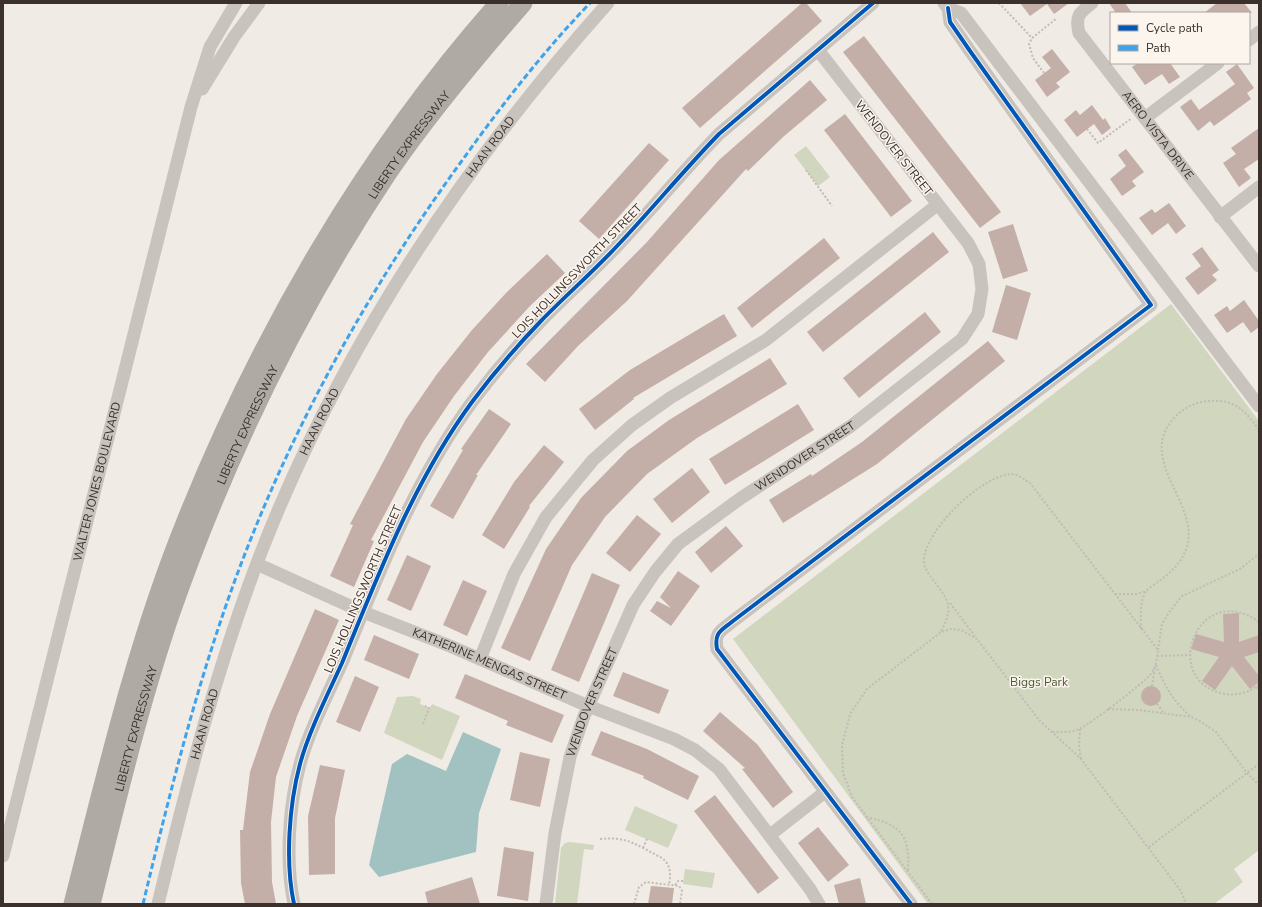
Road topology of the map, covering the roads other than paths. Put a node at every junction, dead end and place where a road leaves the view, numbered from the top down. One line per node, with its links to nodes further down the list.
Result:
1 (236, 3): 13 (street)
2 (259, 3): 13 (street)
3 (498, 3): 27 (highway, LIBERTY EXPRESSWAY)
4 (522, 3): 28 (highway, LIBERTY EXPRESSWAY)
5 (608, 3): 20 (street, HAAN ROAD)
6 (873, 3): 11 (street, LOIS HOLLINGSWORTH STREET)
7 (1092, 3): 14 (street, AERO VISTA DRIVE)
8 (946, 6): 19 (street); 24 (street)
9 (1259, 32): 10 (street)
10 (1250, 39)
11 (818, 50): 16 (street, WENDOVER STREET); 21 (street, LOIS HOLLINGSWORTH STREET)
12 (1217, 64): 14 (street)
13 (191, 107): 26 (street, WALTER JONES BOULEVARD)
14 (1139, 118): 17 (street, AERO VISTA DRIVE)
15 (1259, 187): 17 (street)
16 (937, 205): 22 (street); 23 (street, WENDOVER STREET)
17 (1220, 217): 18 (street, AERO VISTA DRIVE)
18 (1259, 266)
19 (1259, 406)
20 (257, 564): 21 (street, KATHERINE MENGAS STREET); 29 (street, HAAN ROAD)
21 (363, 612): 22 (street, KATHERINE MENGAS STREET); 30 (street, LOIS HOLLINGSWORTH STREET)
22 (480, 659): 23 (street, KATHERINE MENGAS STREET)
23 (588, 706): 25 (street, KATHERINE MENGAS STREET); 31 (street, WENDOVER STREET)
24 (825, 792): 25 (street); 33 (street)
25 (770, 835): 32 (street, KATHERINE MENGAS STREET)
26 (3, 856)
27 (73, 904)
28 (91, 904)
29 (158, 904)
30 (294, 904)
31 (546, 904)
32 (819, 904)
33 (911, 904)

